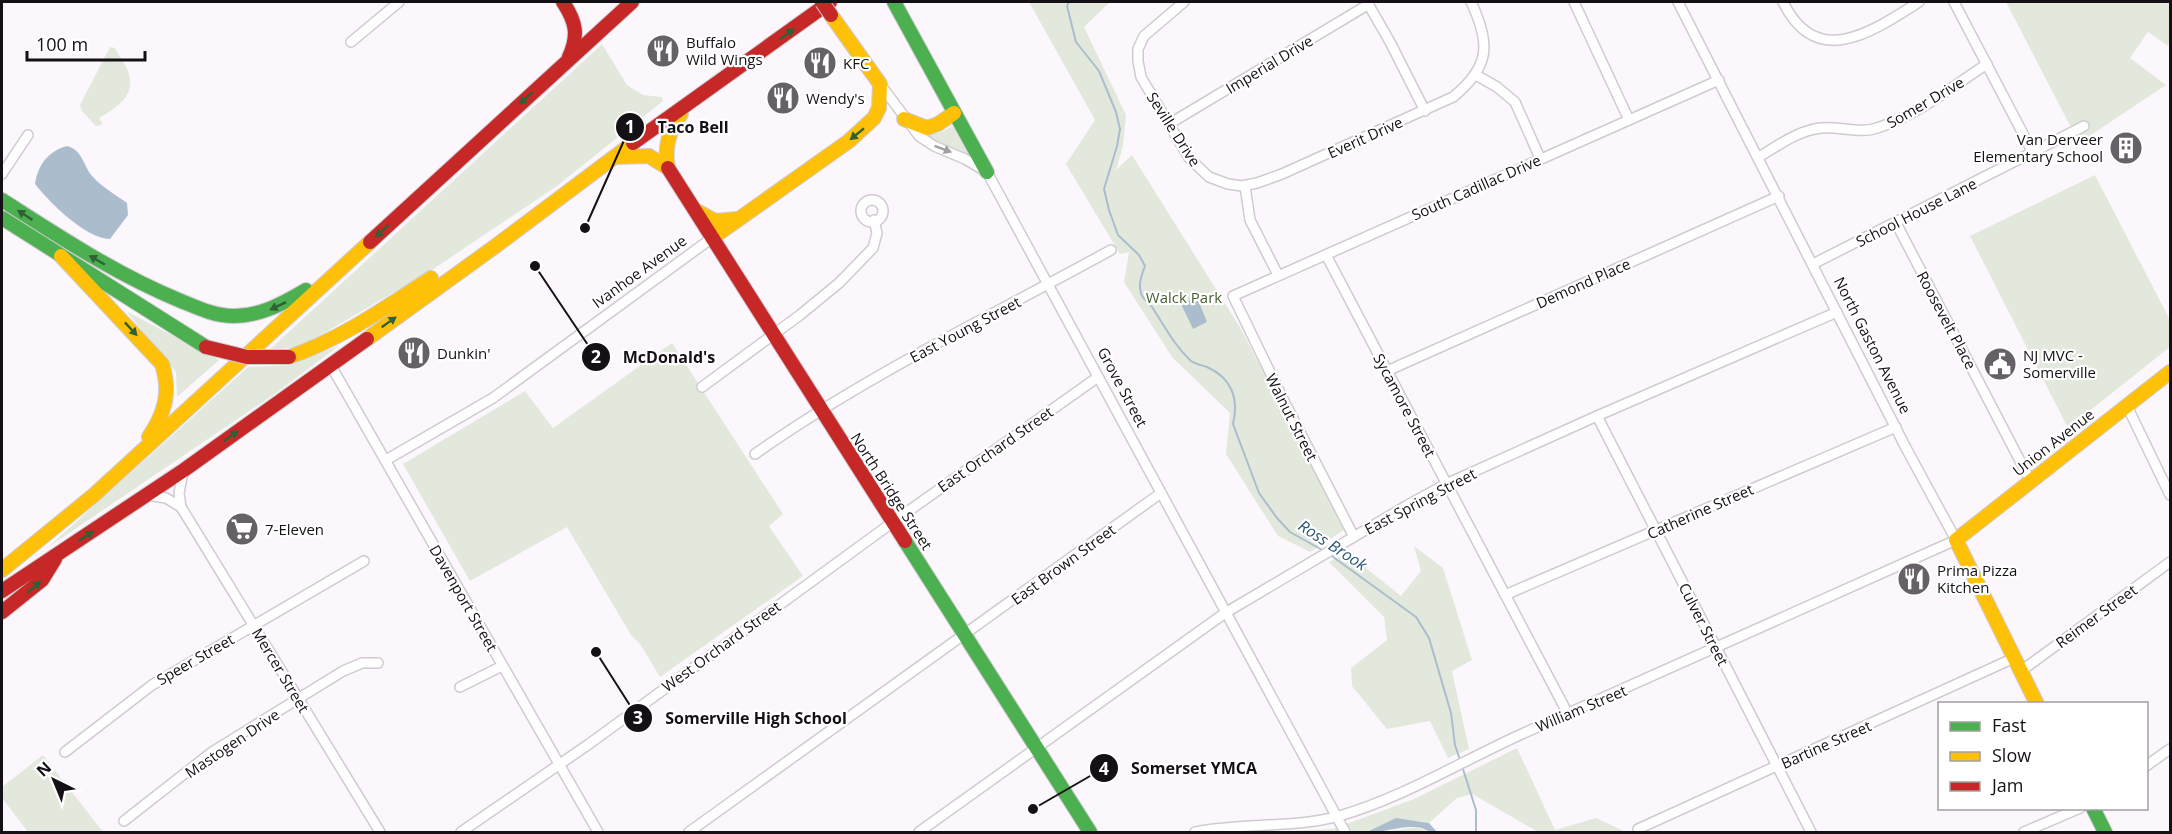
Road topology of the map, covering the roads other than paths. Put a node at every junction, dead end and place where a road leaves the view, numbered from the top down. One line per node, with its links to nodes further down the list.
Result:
1 (399, 2): 16 (street)
2 (632, 2): 15 (main road)
3 (822, 2): 14 (main road, bridge)
4 (1184, 2): 27 (street, Seville Drive)
5 (1471, 2): 19 (street)
6 (1574, 2): 26 (street)
7 (1678, 2): 20 (street, North Gaston Avenue)
8 (1783, 2): 9 (street)
9 (1919, 2)
10 (1954, 2): 18 (street)
11 (894, 3): 24 (main road)
12 (1368, 3): 23 (street); 27 (street, Imperial Drive)
13 (566, 6): 15 (main road); 17 (main road)
14 (831, 8): 21 (main road); 22 (main road, one-way to 14)
15 (617, 15): 17 (main road)
16 (351, 42)
17 (569, 59): 50 (main road, one-way to 50)
18 (1987, 64): 30 (street); 31 (street, Somer Drive)
19 (1476, 75): 23 (street, Everit Drive); 33 (street)
20 (1719, 80): 26 (street, South Cadillac Drive); 31 (street, North Gaston Avenue)
21 (880, 84): 25 (street); 43 (main road, Ivanhoe Avenue, one-way to 43)
22 (688, 105): 32 (main road); 34 (main road)
23 (1425, 111): 37 (street, Everit Drive)
24 (954, 113): 25 (main road); 35 (main road)
25 (904, 119): 35 (street, one-way to 35)
26 (1629, 120): 33 (street, South Cadillac Drive)
27 (1169, 124): 37 (street, Seville Drive)
28 (2084, 126): 30 (street, School House Lane)
29 (28, 135): 36 (street)
30 (2032, 151): 45 (street, School House Lane)
31 (1759, 157): 38 (street, North Gaston Avenue)
32 (613, 158): 34 (main road); 39 (main road)
33 (1540, 158): 48 (street, South Cadillac Drive)
34 (668, 168): 41 (main road, North Bridge Street)
35 (987, 172): 53 (street, Grove Street)
36 (2, 174)
37 (1245, 186): 52 (street)
38 (1779, 196): 51 (street, North Gaston Avenue); 58 (street, Demond Place)
39 (557, 199): 49 (main road, bridge); 57 (main road, one-way to 39)
40 (2, 200): 50 (main road, one-way to 40)
41 (692, 207): 43 (main road); 46 (main road, North Bridge Street)
42 (2, 218): 49 (main road)
43 (743, 218): 46 (main road, Ivanhoe Avenue)
44 (874, 220): 56 (street)
45 (1896, 223): 51 (street, School House Lane); 70 (street, Roosevelt Place)
46 (712, 238): 56 (main road, North Bridge Street); 67 (street, Ivanhoe Avenue)
47 (1111, 250): 53 (street, East Young Street)
48 (1326, 255): 52 (street, South Cadillac Drive); 58 (street, Sycamore Street)
49 (62, 256): 68 (main road, one-way to 68)
50 (346, 264): 68 (main road)
51 (1813, 264): 55 (street, North Gaston Avenue)
52 (1278, 275): 54 (street, South Cadillac Drive)
53 (1048, 285): 60 (street, Grove Street); 63 (street, East Young Street)
54 (1233, 296): 78 (street, Walnut Street)
55 (1838, 312): 64 (street, East Spring Street); 65 (street, North Gaston Avenue)
56 (773, 335): 61 (street); 63 (main road, North Bridge Street)
57 (330, 364): 67 (street, Davenport Street); 69 (main road, one-way to 57)
58 (1387, 371): 71 (street, Sycamore Street)
59 (2170, 372): 62 (main road, Union Avenue)
60 (1098, 376): 72 (street, Grove Street); 76 (street, East Orchard Street)
61 (702, 387)
62 (2127, 406): 70 (main road, Union Avenue); 74 (street)
63 (820, 409): 66 (street, East Young Street); 76 (main road, North Bridge Street)
64 (1597, 416): 71 (street, East Spring Street); 77 (street, Culver Street)
65 (1896, 427): 77 (street, Catherine Street); 79 (street, North Gaston Avenue)
66 (754, 454)
67 (386, 460): 95 (street, Davenport Street)
68 (128, 464): 80 (main road)
69 (183, 470): 73 (main road); 75 (street)
70 (2030, 480): 79 (main road, Union Avenue)
71 (1446, 484): 78 (street, East Spring Street); 87 (street, Sycamore Street)
72 (1161, 494): 89 (street, Grove Street); 91 (street, East Brown Street)
73 (148, 495): 75 (street); 81 (main road, one-way to 73)
74 (2170, 495)
75 (181, 507): 90 (street, Mercer Street)
76 (893, 522): 91 (main road, North Bridge Street); 104 (street, West Orchard Street)
77 (1656, 530): 87 (street, Catherine Street); 92 (street, Culver Street)
78 (1354, 537): 89 (street, East Spring Street)
79 (1956, 540): 92 (street, William Street); 93 (main road, North Gaston Avenue)
80 (26, 552): 82 (main road); 85 (main road)
81 (57, 555): 86 (main road); 88 (main road, one-way to 81)
82 (2, 559)
83 (364, 561): 90 (street, Speer Street)
84 (2170, 562): 96 (street, Reimer Street)
85 (2, 570)
86 (2, 591)
87 (1504, 595): 100 (street, Sycamore Street)
88 (2, 612)
89 (1225, 613): 101 (street, East Spring Street); 109 (street, Grove Street)
90 (253, 625): 98 (street, Mercer Street); 103 (street, Speer Street)
91 (964, 635): 101 (main road, North Bridge Street); 115 (street, East Brown Street)
92 (1716, 650): 100 (street, William Street); 106 (street, Culver Street)
93 (2014, 658): 96 (main road, North Gaston Avenue); 106 (street, Bartine Street)
94 (378, 663): 98 (street, Mastogen Drive)
95 (502, 666): 97 (street); 104 (street, Davenport Street)
96 (2021, 671): 99 (main road, North Gaston Avenue)
97 (460, 687)
98 (298, 699): 110 (street, Mastogen Drive); 112 (street, Mercer Street)
99 (2036, 702)
100 (1568, 714): 109 (street, William Street)
101 (1036, 749): 116 (street, East Spring Street); 117 (main road, North Bridge Street)
102 (2170, 749): 105 (street)
103 (65, 752)
104 (558, 765): 113 (street, West Orchard Street); 114 (street, Davenport Street)
105 (2148, 765)
106 (1778, 766): 111 (street, Bartine Street); 120 (street, Culver Street)
107 (2075, 810): 121 (street)
108 (2094, 810): 122 (main road)
109 (1337, 816): 118 (street, William Street); 119 (street, Grove Street)
110 (124, 821)
111 (1638, 829)
112 (381, 832)
113 (461, 832)
114 (598, 832)
115 (689, 832)
116 (920, 832)
117 (1090, 832)
118 (1195, 832)
119 (1345, 832)
120 (1811, 832)
121 (2024, 832)
122 (2105, 832)

